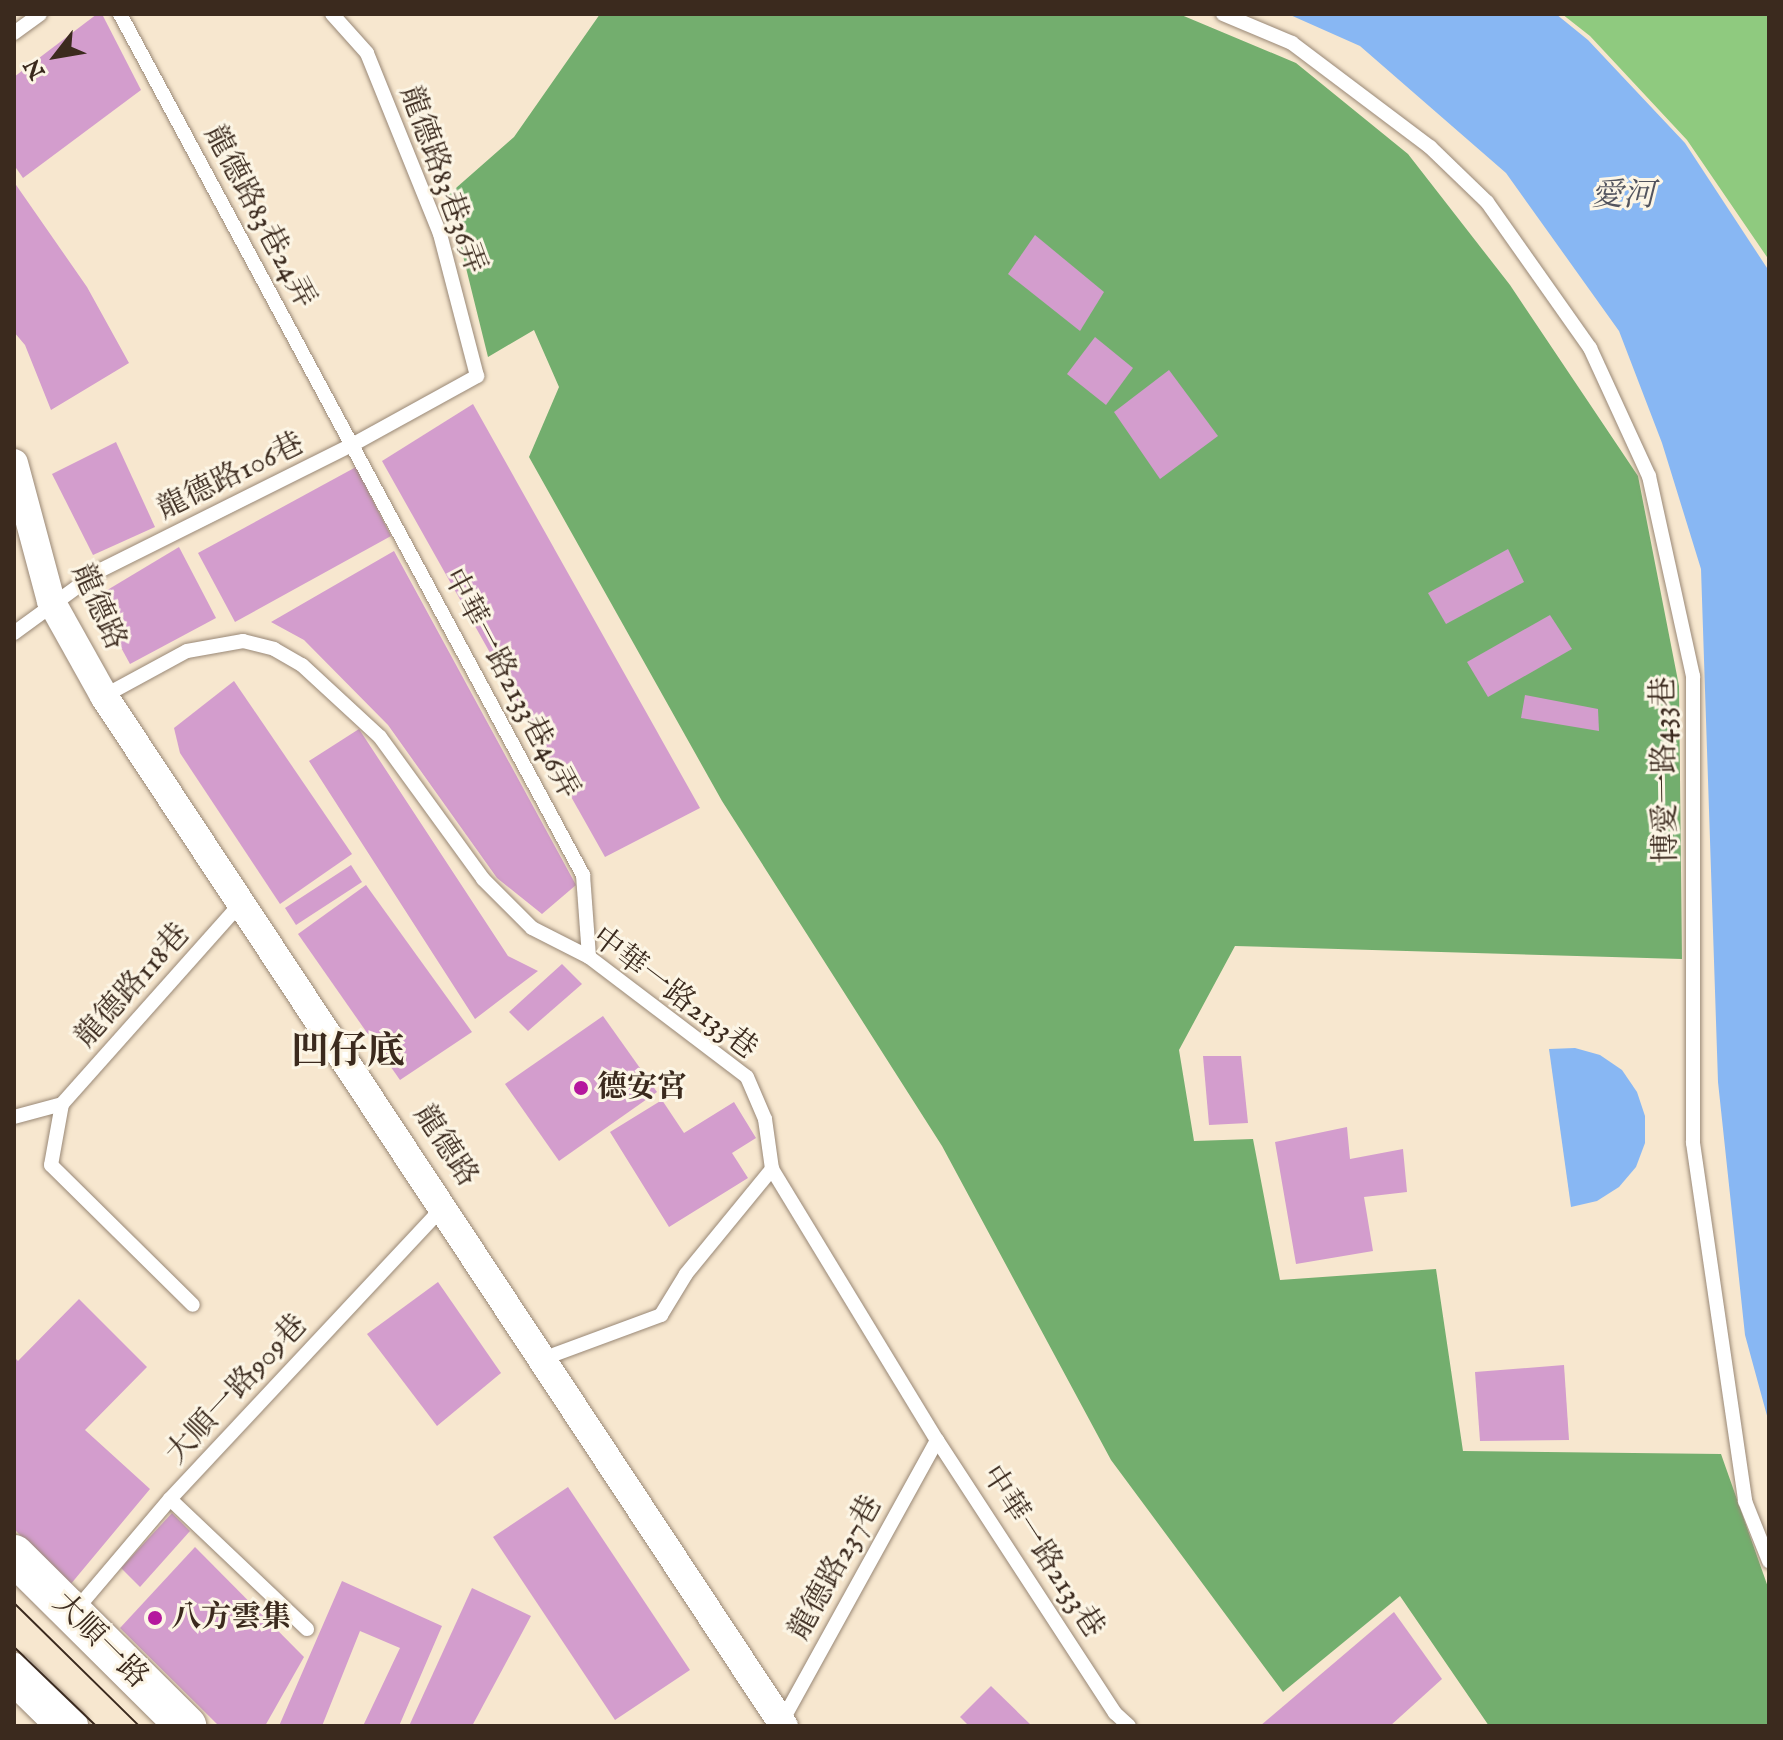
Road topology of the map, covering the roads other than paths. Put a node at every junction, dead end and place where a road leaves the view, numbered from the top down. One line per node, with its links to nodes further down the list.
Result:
1 (40, 14): 5 (lane)
2 (120, 14): 7 (lane, 龍德路83巷24弄)
3 (332, 14): 6 (lane, 龍德路83巷36弄)
4 (1223, 14): 23 (lane, 博愛一路433巷)
5 (14, 33)
6 (477, 376): 7 (lane, 龍德路106巷)
7 (352, 445): 9 (lane, 龍德路106巷); 13 (lane, 中華一路2133巷46弄)
8 (14, 463): 9 (street, 龍德路)
9 (51, 601): 10 (lane, 龍德路106巷); 11 (street, 龍德路)
10 (14, 633)
11 (104, 696): 12 (street, 龍德路); 13 (lane, 中華一路2133巷)
12 (242, 901): 14 (lane, 龍德路118巷); 17 (street, 龍德路)
13 (589, 957): 16 (lane, 中華一路2133巷)
14 (62, 1104): 15 (lane); 18 (lane)
15 (14, 1117)
16 (772, 1169): 19 (lane); 20 (lane, 中華一路2133巷)
17 (444, 1206): 19 (street, 龍德路); 21 (lane, 大順一路909巷)
18 (193, 1305)
19 (545, 1358): 27 (street, 龍德路)
20 (937, 1440): 27 (lane, 龍德路237巷); 30 (lane, 中華一路2133巷)
21 (170, 1499): 24 (lane, 大順一路909巷); 25 (lane)
22 (14, 1555): 24 (street, 大順一路)
23 (1769, 1561)
24 (73, 1613): 29 (street, 大順一路)
25 (307, 1629)
26 (14, 1673): 28 (street)
27 (781, 1725)
28 (68, 1726)
29 (186, 1726)
30 (1129, 1726)

